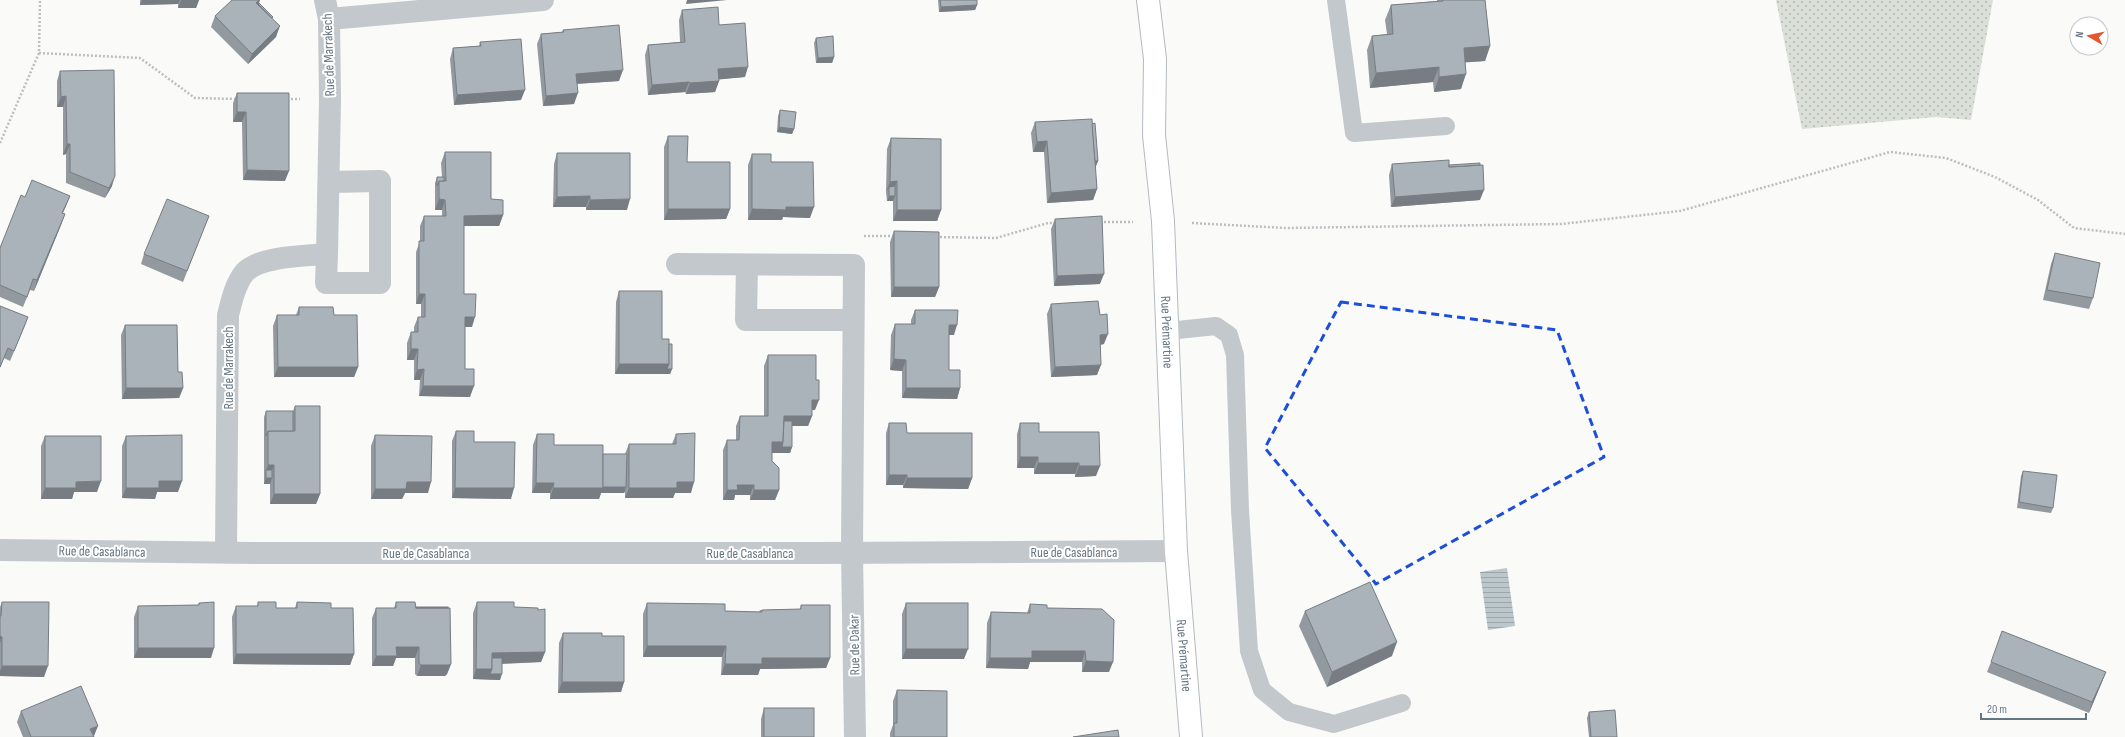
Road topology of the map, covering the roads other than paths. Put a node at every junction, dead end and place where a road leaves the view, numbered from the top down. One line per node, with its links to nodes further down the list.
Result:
1 (543, 0): 4 (street)
2 (1148, 0): 11 (street, Rue Prémartine)
3 (1336, 0): 5 (lane)
4 (327, 10): 6 (street, Rue de Marrakech)
5 (1446, 126)
6 (329, 182): 7 (street, Rue de Marrakech); 7 (street, Rue de Marrakech)
7 (326, 254): 14 (street, Rue de Marrakech)
8 (677, 264): 9 (street)
9 (747, 265): 10 (street); 10 (street)
10 (853, 320): 15 (street)
11 (1168, 331): 13 (street, Rue Prémartine); 16 (lane)
12 (0, 550): 14 (street, Rue de Casablanca)
13 (1176, 551): 15 (street, Rue de Casablanca); 18 (street, Rue Prémartine)
14 (226, 552): 15 (street, Rue de Casablanca)
15 (852, 553): 17 (street, Rue de Dakar)
16 (1402, 703)
17 (855, 737)
18 (1191, 737)

